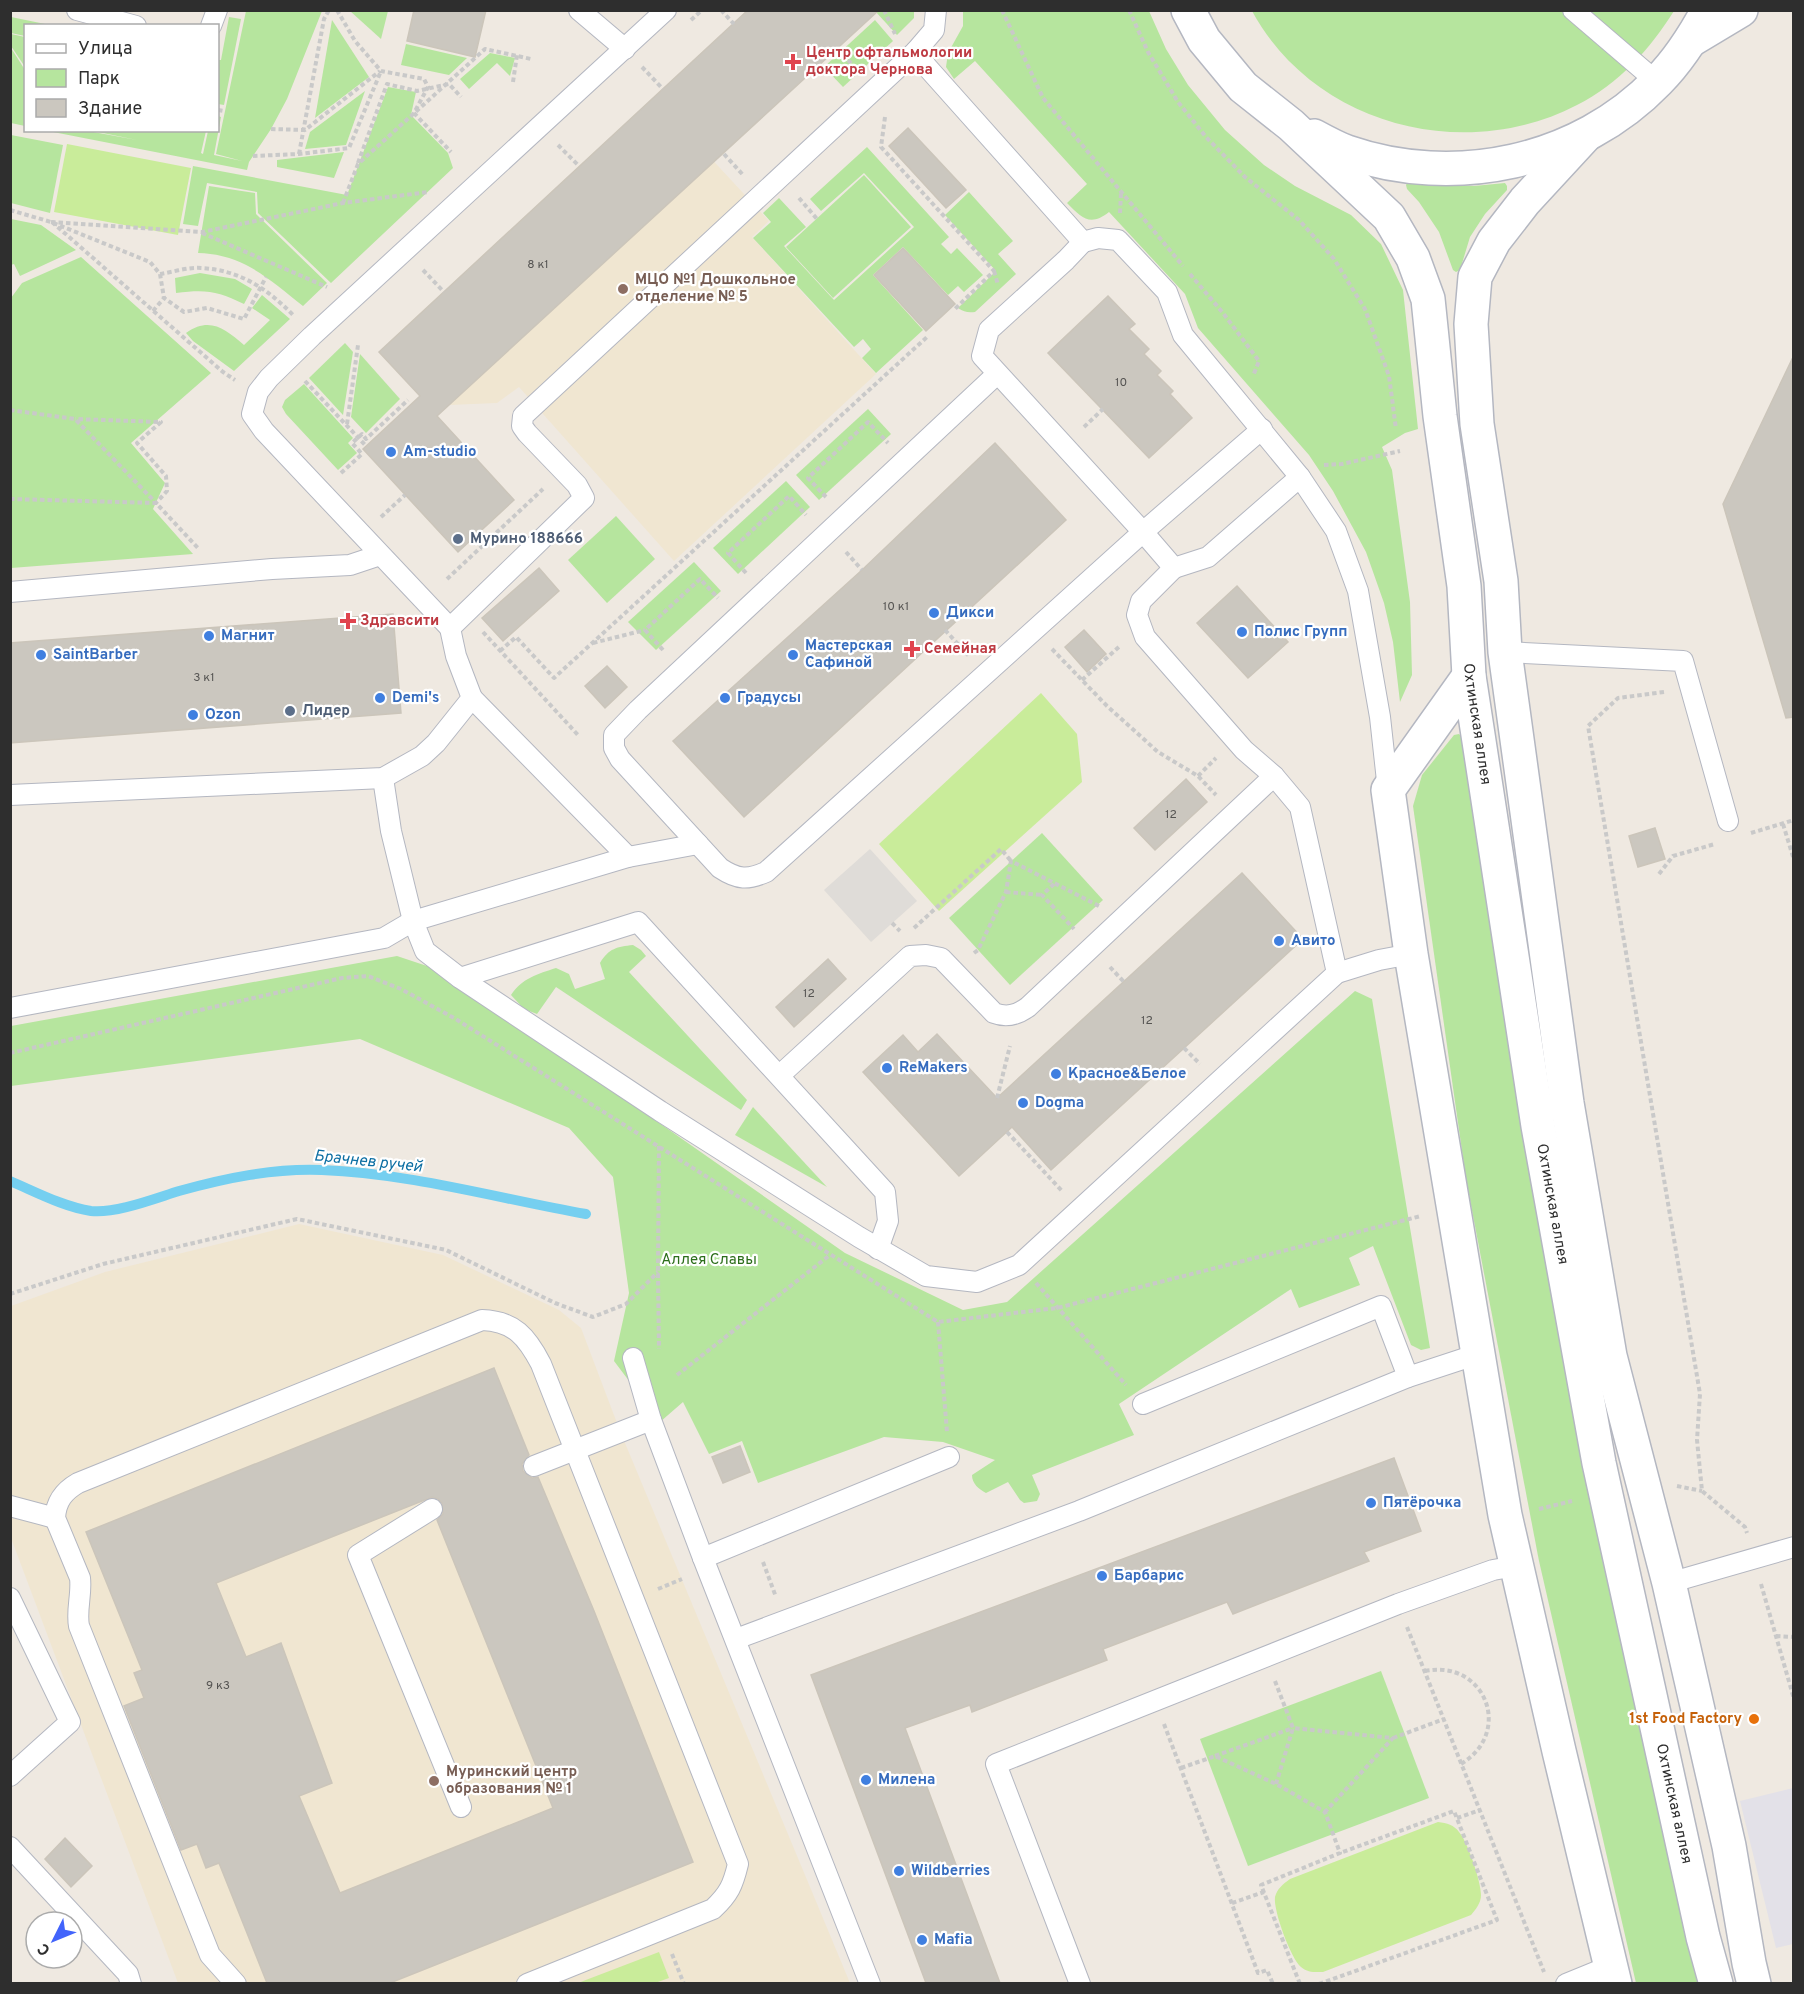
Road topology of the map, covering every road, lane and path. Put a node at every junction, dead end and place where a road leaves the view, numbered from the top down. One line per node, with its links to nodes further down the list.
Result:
1 (77, 10): 16 (lane)
2 (329, 10): 40 (path)
3 (337, 10): 26 (path)
4 (579, 10): 21 (lane)
5 (666, 10): 21 (lane)
6 (702, 10): 18 (path)
7 (722, 10): 17 (path)
8 (884, 10): 20 (path)
9 (936, 10): 20 (lane)
10 (1002, 10): 78 (path)
11 (1129, 10): 85 (path)
12 (1188, 10): 38 (street)
13 (1573, 10): 29 (lane)
14 (1708, 10): 19 (street)
15 (1741, 10): 19 (street)
16 (129, 24)
17 (734, 24)
18 (685, 26)
19 (1691, 40): 29 (street)
20 (908, 47): 57 (lane); 109 (lane)
21 (625, 49): 102 (lane)
22 (838, 49): 25 (path)
23 (517, 55): 24 (path); 28 (path); 30 (path)
24 (531, 59)
25 (852, 64)
26 (381, 71): 31 (path); 40 (path); 44 (path)
27 (633, 74): 32 (path)
28 (513, 82)
29 (1657, 82): 41 (street)
30 (448, 84): 31 (path); 33 (path); 36 (path)
31 (428, 87): 36 (path); 47 (path)
32 (663, 89)
33 (461, 97)
34 (219, 110): 35 (path)
35 (224, 111)
36 (414, 113): 43 (path); 47 (path)
37 (886, 114): 60 (path)
38 (1291, 125): 41 (street); 120 (street, Охтинская аллея)
39 (271, 129): 40 (path)
40 (305, 130): 44 (path)
41 (1585, 136): 117 (street, Охтинская аллея)
42 (550, 151): 48 (path)
43 (451, 152)
44 (300, 154): 46 (path)
45 (724, 154): 49 (path)
46 (253, 156)
47 (358, 164): 51 (path)
48 (579, 166)
49 (747, 179)
50 (433, 192): 51 (path)
51 (343, 203): 56 (path)
52 (805, 206): 54 (path)
53 (10, 210): 55 (path)
54 (817, 219)
55 (51, 222): 56 (path); 62 (path); 70 (path)
56 (202, 232): 65 (path)
57 (1083, 242): 74 (lane); 78 (lane)
58 (431, 261): 59 (path)
59 (422, 269): 61 (path); 66 (path)
60 (994, 271): 67 (path); 69 (path)
61 (418, 273)
62 (160, 274): 64 (path); 68 (path)
63 (266, 277): 64 (path)
64 (261, 286): 68 (path); 71 (path)
65 (328, 288)
66 (444, 292)
67 (1000, 292)
68 (164, 298): 70 (path)
69 (955, 309)
70 (153, 311): 75 (path)
71 (297, 319)
72 (927, 336): 114 (path)
73 (358, 345): 83 (path)
74 (996, 374): 99 (lane); 134 (lane)
75 (236, 381)
76 (296, 384): 83 (path)
77 (408, 400): 86 (path)
78 (1242, 405): 84 (lane)
79 (1103, 409): 82 (path)
80 (10, 410): 81 (path)
81 (75, 419): 95 (path); 95 (path)
82 (1087, 424)
83 (347, 425): 86 (path)
84 (1262, 429): 90 (lane); 99 (lane)
85 (1396, 429)
86 (357, 437): 87 (path); 91 (path)
87 (366, 446)
88 (891, 447): 96 (path)
89 (1400, 451): 90 (path)
90 (1295, 471): 103 (lane); 129 (lane)
91 (338, 476)
92 (549, 484): 106 (path)
93 (405, 495): 97 (path)
94 (10, 500): 95 (path)
95 (156, 502): 101 (path)
96 (830, 502)
97 (387, 512)
98 (811, 520): 105 (path)
99 (1143, 532): 103 (lane); 134 (lane)
100 (840, 545): 104 (path)
101 (200, 550)
102 (380, 555): 107 (lane); 110 (lane)
103 (1174, 568): 127 (lane)
104 (862, 570)
105 (749, 577)
106 (447, 579)
107 (10, 591)
108 (722, 602): 111 (path)
109 (465, 614): 110 (lane); 116 (path)
110 (450, 628): 123 (lane)
111 (645, 630): 114 (path); 118 (path)
112 (945, 630): 119 (path)
113 (1045, 641): 121 (path)
114 (592, 643): 116 (path)
115 (1121, 645): 121 (path)
116 (500, 651): 124 (path)
117 (1505, 652): 122 (lane); 188 (street, Охтинская аллея)
118 (666, 653)
119 (970, 657)
120 (1469, 676): 129 (street); 228 (street, Охтинская аллея)
121 (1082, 680): 126 (path)
122 (1691, 689): 132 (lane); 177 (path)
123 (472, 698): 128 (lane); 135 (lane)
124 (578, 735)
125 (1212, 750): 126 (path)
126 (1198, 776): 131 (path)
127 (1274, 776): 147 (lane); 154 (lane)
128 (383, 778): 130 (lane); 143 (lane)
129 (1388, 790): 145 (street)
130 (10, 795)
131 (1219, 798)
132 (1728, 821)
133 (1783, 824): 136 (path)
134 (698, 844): 135 (lane)
135 (628, 857): 143 (lane)
136 (1794, 860)
137 (1011, 861): 138 (path); 139 (path); 142 (path)
138 (1054, 884): 140 (path); 141 (path)
139 (1006, 892): 140 (path); 146 (path)
140 (1042, 895): 144 (path)
141 (1097, 904)
142 (936, 908)
143 (413, 921): 148 (lane); 149 (lane)
144 (1072, 928)
145 (1411, 954): 147 (lane); 167 (street)
146 (972, 955)
147 (1338, 973): 162 (lane)
148 (460, 978): 154 (lane); 160 (lane)
149 (10, 1008)
150 (1010, 1046): 155 (path)
151 (1184, 1048): 153 (path)
152 (10, 1053): 157 (path)
153 (1204, 1069)
154 (780, 1075): 160 (lane)
155 (997, 1098)
156 (1007, 1132): 158 (path)
157 (659, 1148): 161 (path); 163 (path)
158 (1067, 1196)
159 (1423, 1215): 165 (path)
160 (878, 1249): 162 (lane)
161 (830, 1255): 166 (path); 169 (path)
162 (1019, 1265): 165 (path)
163 (657, 1272): 164 (path); 168 (path)
164 (10, 1294)
165 (1057, 1308): 166 (path); 171 (path)
166 (938, 1323): 174 (path)
167 (1478, 1354): 170 (lane); 187 (street)
168 (633, 1358): 172 (lane)
169 (677, 1375)
170 (1408, 1377): 171 (lane); 191 (lane)
171 (1143, 1404)
172 (651, 1420): 173 (lane); 186 (lane)
173 (575, 1448): 175 (lane); 182 (lane); 190 (lane)
174 (949, 1457): 183 (lane)
175 (534, 1466)
176 (1668, 1484): 177 (path)
177 (1702, 1491): 185 (path)
178 (1582, 1499): 181 (path)
179 (10, 1506): 182 (lane)
180 (432, 1509): 208 (lane)
181 (1529, 1511)
182 (55, 1518): 220 (lane)
183 (754, 1538): 186 (lane); 191 (path)
184 (1794, 1547): 185 (lane)
185 (1754, 1559): 188 (lane); 193 (path)
186 (705, 1564): 190 (path); 195 (lane)
187 (1516, 1566): 196 (lane); 218 (street)
188 (1669, 1583): 212 (street, Охтинская аллея)
189 (10, 1598): 206 (lane)
190 (633, 1599): 221 (lane)
191 (785, 1622): 195 (lane)
192 (1406, 1623): 197 (path)
193 (1776, 1636): 194 (path); 198 (path)
194 (1794, 1637)
195 (736, 1639): 222 (lane)
196 (1266, 1658): 199 (lane); 201 (path)
197 (1425, 1671): 200 (path); 204 (path)
198 (1794, 1699)
199 (1156, 1702): 205 (path); 223 (lane)
200 (1444, 1719): 202 (path); 204 (path)
201 (1293, 1728): 202 (path); 203 (path); 207 (path)
202 (1393, 1738): 210 (path)
203 (1215, 1755): 205 (path); 207 (path)
204 (1461, 1764): 209 (path)
205 (1181, 1768): 216 (path)
206 (10, 1776)
207 (1276, 1784): 210 (path)
208 (461, 1807)
209 (1480, 1810): 211 (path); 217 (path)
210 (1324, 1812): 214 (path)
211 (1457, 1818): 214 (path); 226 (path)
212 (1729, 1846): 229 (street, Охтинская аллея); 230 (street)
213 (10, 1847): 219 (lane)
214 (1340, 1853): 215 (path)
215 (1264, 1892): 216 (path); 225 (path)
216 (1232, 1903): 224 (path)
217 (1544, 1973)
218 (1613, 1975): 227 (lane)
219 (131, 1983)
220 (236, 1983)
221 (527, 1983)
222 (870, 1983)
223 (1080, 1983)
224 (1273, 1983)
225 (1300, 1983)
226 (1319, 1983)
227 (1566, 1983)
228 (1716, 1983)
229 (1754, 1983)
230 (1772, 1983)

